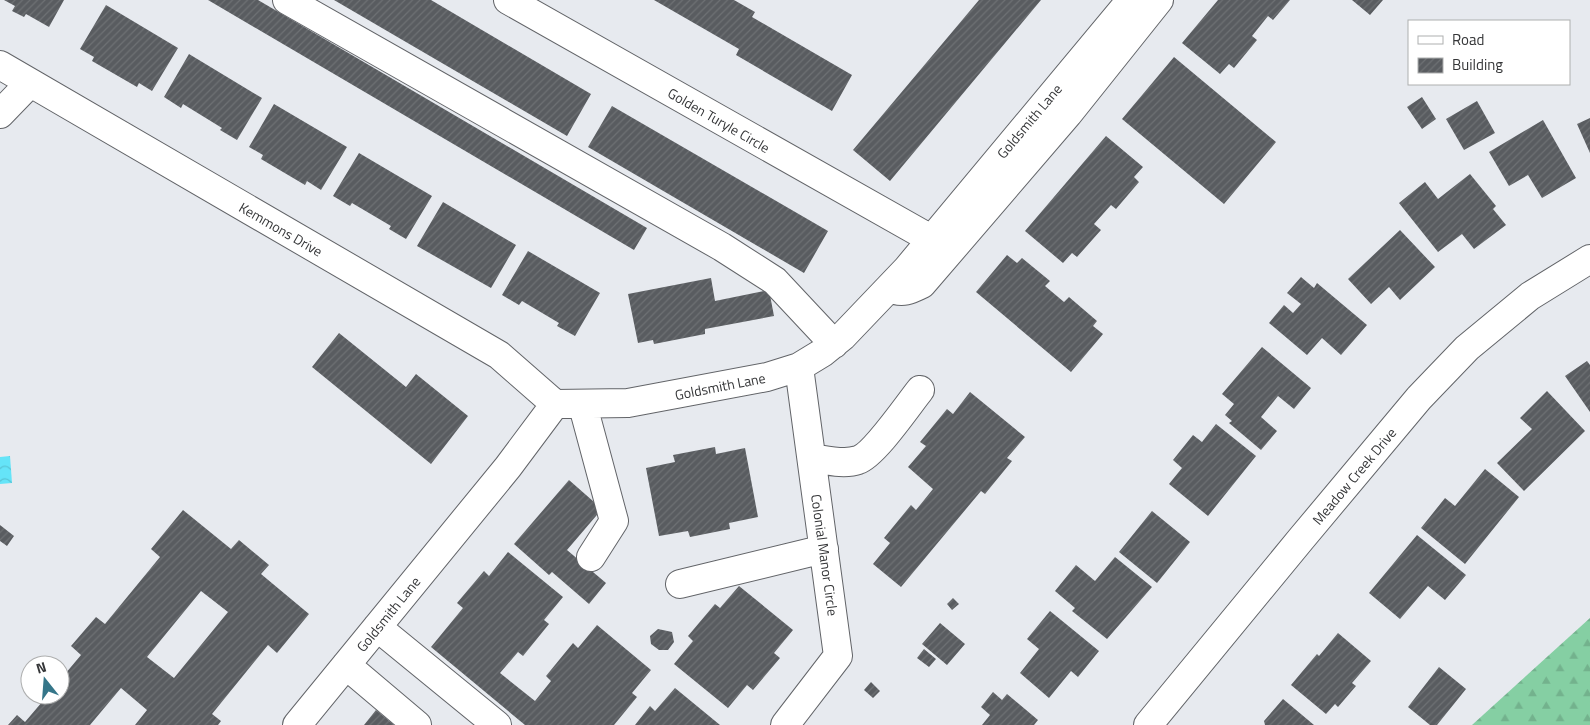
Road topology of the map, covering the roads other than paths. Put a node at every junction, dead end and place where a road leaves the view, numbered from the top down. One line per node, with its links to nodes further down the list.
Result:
1 (287, 0): 11 (street)
2 (508, 0): 8 (street, Golden Turyle Circle)
3 (1131, 0): 8 (street, Goldsmith Lane)
4 (1159, 0): 10 (street)
5 (0, 65): 6 (street, Kemmons Drive)
6 (29, 84): 7 (street); 14 (street, Kemmons Drive)
7 (0, 114)
8 (931, 239): 10 (street, Goldsmith Lane)
9 (1590, 259): 26 (street, Meadow Creek Drive)
10 (890, 288): 11 (street, Goldsmith Lane)
11 (834, 344): 12 (street, Goldsmith Lane)
12 (799, 367): 15 (street, Goldsmith Lane); 16 (street, Colonial Manor Circle)
13 (920, 390): 16 (street)
14 (555, 404): 15 (street, Goldsmith Lane); 20 (street, Goldsmith Lane)
15 (583, 406): 18 (street)
16 (812, 458): 17 (street, Colonial Manor Circle)
17 (824, 549): 19 (street); 25 (street, Colonial Manor Circle)
18 (591, 557)
19 (680, 584)
20 (377, 627): 21 (street, Goldsmith Lane); 24 (street)
21 (346, 665): 22 (street, Goldsmith Lane); 23 (street)
22 (297, 725)
23 (417, 725)
24 (497, 725)
25 (785, 725)
26 (1148, 725)

